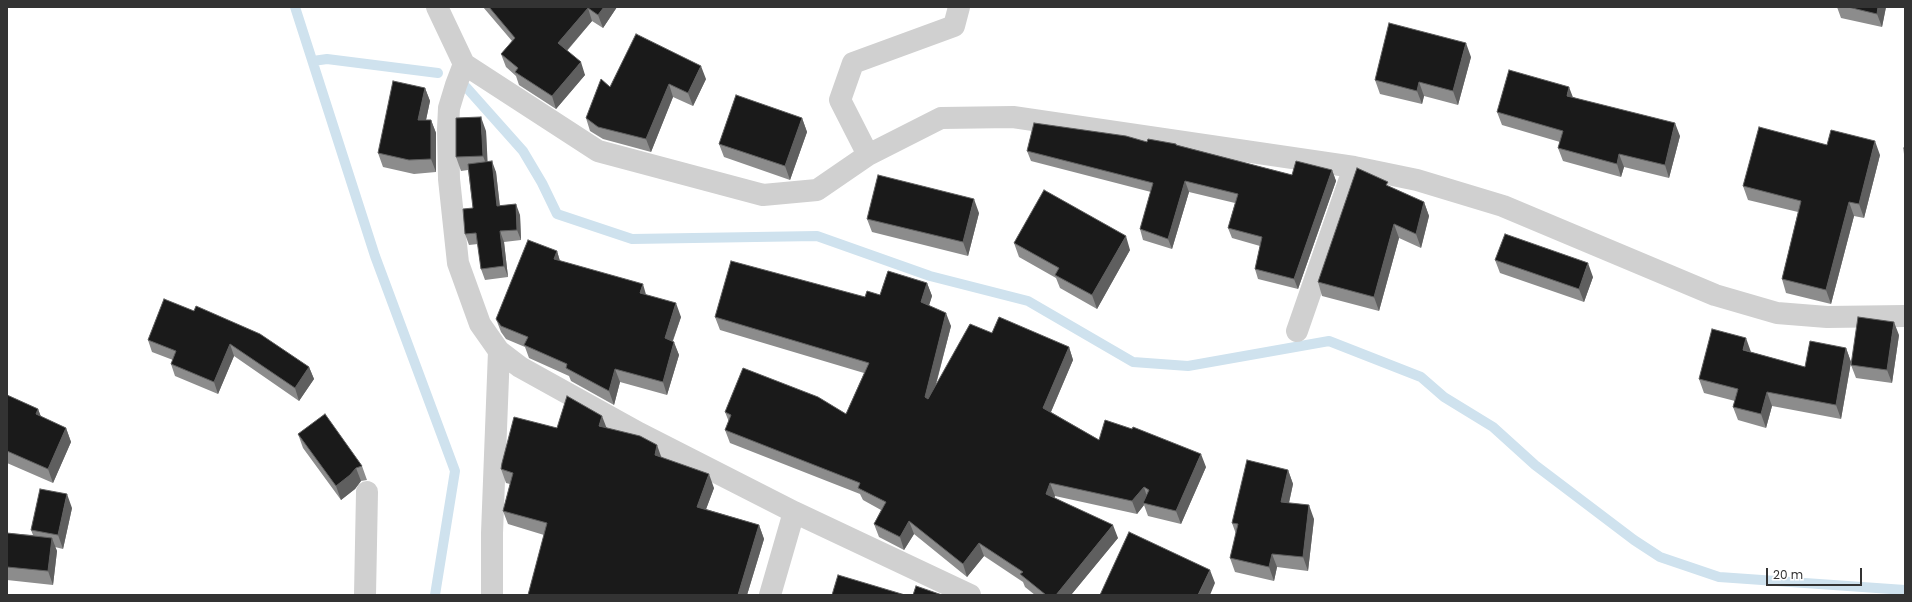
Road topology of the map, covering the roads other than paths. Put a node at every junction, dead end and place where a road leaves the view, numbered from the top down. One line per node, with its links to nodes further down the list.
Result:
1 (437, 7): 3 (street)
2 (959, 7): 4 (street)
3 (464, 64): 4 (street); 8 (street)
4 (868, 155): 5 (street)
5 (1354, 167): 6 (street); 7 (street)
6 (1905, 316)
7 (1297, 331)
8 (499, 351): 10 (street); 12 (street)
9 (367, 492): 11 (street)
10 (794, 512): 13 (street); 14 (street)
11 (365, 595)
12 (492, 595)
13 (770, 595)
14 (970, 595)

